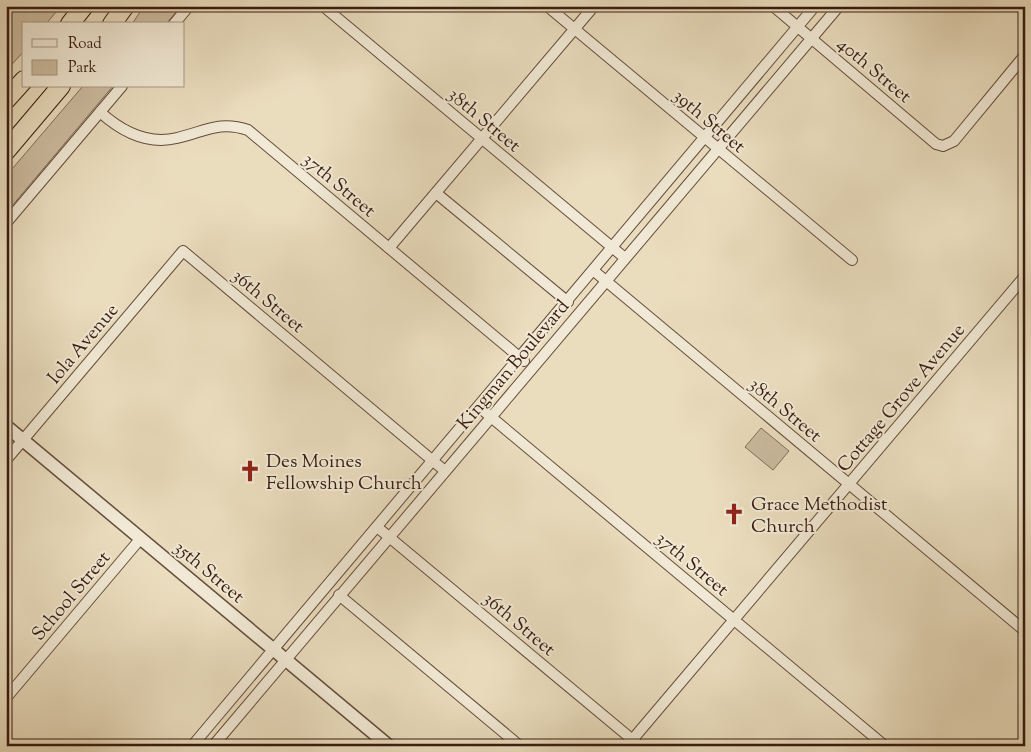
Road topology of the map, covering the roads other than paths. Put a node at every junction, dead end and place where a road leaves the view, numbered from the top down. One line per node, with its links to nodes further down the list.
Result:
1 (84, 6): 10 (highway)
2 (125, 6): 11 (highway)
3 (189, 6): 12 (street)
4 (323, 6): 23 (street, 38th Street)
5 (546, 6): 14 (street, 39th Street)
6 (594, 6): 14 (street)
7 (773, 6): 13 (street, 40th Street)
8 (815, 6): 13 (street, Kingman Boulevard)
9 (839, 6): 15 (street, Kingman Boulevard)
10 (72, 22)
11 (113, 22)
12 (176, 22)
13 (798, 27): 15 (street, 40th Street); 22 (street, Kingman Boulevard)
14 (574, 29): 22 (street, 39th Street); 23 (street)
15 (812, 39): 16 (street, 40th Street); 24 (street, Kingman Boulevard)
16 (1025, 55)
17 (22, 82): 20 (highway)
18 (59, 88): 25 (highway)
19 (120, 88): 21 (street)
20 (6, 100)
21 (100, 112): 27 (street); 28 (street, 37th Street)
22 (705, 138): 24 (street, 39th Street); 29 (street, Kingman Boulevard)
23 (482, 139): 26 (street); 29 (street, 38th Street)
24 (718, 149): 31 (street, Kingman Boulevard); 32 (street, 39th Street)
25 (6, 151)
26 (436, 193): 28 (street); 36 (street)
27 (6, 223)
28 (389, 248): 37 (street, 37th Street)
29 (613, 248): 31 (street, 38th Street); 33 (street, Kingman Boulevard)
30 (186, 252): 42 (street, Iola Avenue); 44 (street, 36th Street)
31 (625, 258): 35 (street, Kingman Boulevard)
32 (852, 260)
33 (594, 271): 35 (street, 38th Street); 36 (street, Kingman Boulevard)
34 (1025, 276): 46 (street, Cottage Grove Avenue)
35 (606, 280): 38 (street, Kingman Boulevard); 46 (street, 38th Street)
36 (568, 302): 37 (street, Kingman Boulevard)
37 (520, 358): 38 (street, 37th Street); 39 (street, Kingman Boulevard)
38 (532, 368): 40 (street, Kingman Boulevard)
39 (479, 407): 40 (street, 37th Street); 44 (street, Kingman Boulevard)
40 (490, 417): 45 (street, Kingman Boulevard); 51 (street, 37th Street)
41 (6, 426): 42 (street, 35th Street)
42 (23, 440): 43 (street, Iola Avenue); 49 (street, 35th Street)
43 (6, 460)
44 (433, 460): 45 (street, 36th Street); 47 (street, Kingman Boulevard)
45 (445, 470): 48 (street, Kingman Boulevard)
46 (849, 484): 51 (street, Cottage Grove Avenue); 52 (street, 38th Street)
47 (377, 526): 48 (street, 36th Street); 53 (street, Kingman Boulevard)
48 (389, 536): 50 (street, Kingman Boulevard); 56 (street, 36th Street)
49 (141, 538): 53 (street, 35th Street); 55 (street, School Street)
50 (339, 595): 54 (street, Kingman Boulevard); 60 (street)
51 (734, 620): 56 (street, Cottage Grove Avenue); 61 (street, 37th Street)
52 (1025, 631)
53 (273, 649): 54 (street, 35th Street); 57 (street, Kingman Boulevard)
54 (286, 659): 58 (street, Kingman Boulevard); 59 (street, 35th Street)
55 (6, 698)
56 (633, 744)
57 (192, 746)
58 (213, 746)
59 (389, 746)
60 (520, 746)
61 (885, 746)

